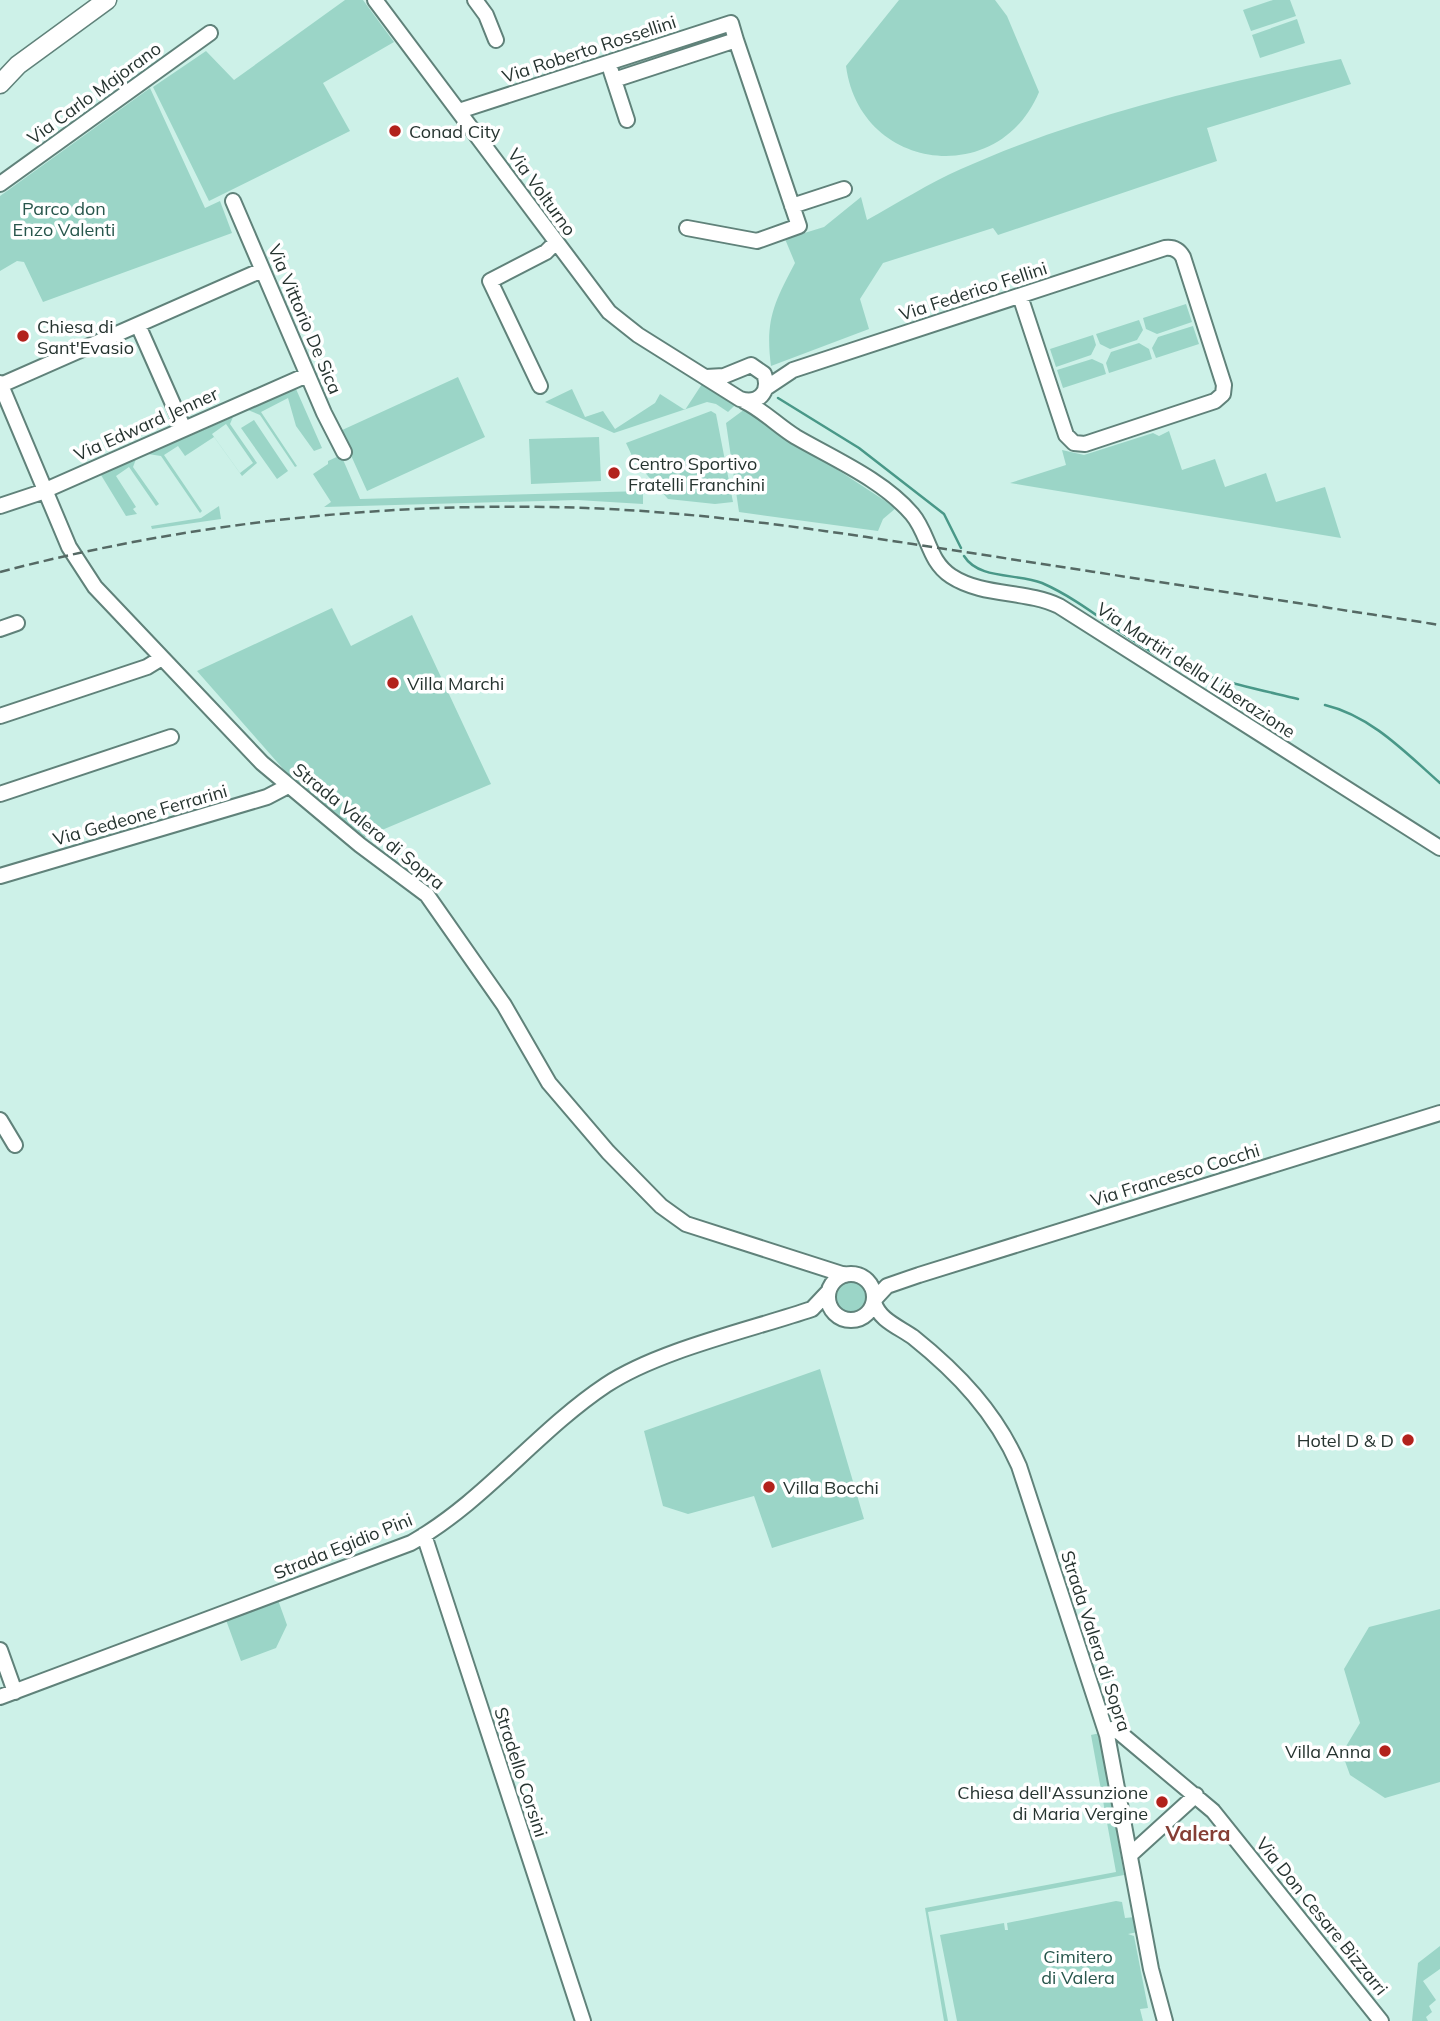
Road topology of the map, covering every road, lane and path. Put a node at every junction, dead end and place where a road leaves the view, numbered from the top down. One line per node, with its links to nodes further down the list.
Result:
1 (107, 0): 8 (main road)
2 (375, 0): 12 (street, Via Volturno)
3 (475, 0): 5 (street)
4 (210, 33): 14 (street, Via Carlo Majorano)
5 (496, 40)
6 (736, 40): 7 (street, Via Roberto Rossellini); 10 (street); 17 (street)
7 (609, 62): 10 (street); 12 (street, Via Roberto Rossellini)
8 (18, 65): 9 (main road); 11 (main road)
9 (0, 72)
10 (614, 80): 13 (street)
11 (0, 84)
12 (459, 111): 19 (street, Via Volturno)
13 (627, 120)
14 (0, 184)
15 (844, 189): 17 (street)
16 (233, 201): 20 (street, Via Vittorio De Sica)
17 (792, 206): 18 (street)
18 (687, 228)
19 (555, 243): 27 (street, Via Volturno); 29 (street)
20 (262, 270): 22 (street); 26 (street, Via Vittorio De Sica)
21 (1020, 296): 21 (street, Via Federico Fellini); 24 (street, Via Federico Fellini)
22 (138, 325): 28 (street); 32 (street)
23 (758, 368): 24 (street, Via Federico Fellini); 25 (street); 30 (street, Via Volturno)
24 (793, 370): 30 (street, Via Federico Fellini)
25 (736, 371): 27 (street); 31 (street)
26 (307, 375): 32 (street, Via Edward Jenner); 34 (street, Via Vittorio De Sica)
27 (706, 377): 31 (street, Via Volturno)
28 (0, 384): 35 (street, Strada Valera di Sopra)
29 (540, 386)
30 (766, 388): 31 (street); 33 (street, Via Volturno)
31 (740, 399): 33 (street, Via Volturno)
32 (184, 429): 35 (street, Via Edward Jenner)
33 (807, 442): 37 (street, Via Volturno)
34 (344, 452)
35 (45, 490): 36 (street, Via Edward Jenner); 40 (street, Strada Valera di Sopra)
36 (0, 506)
37 (929, 547): 45 (street, Via Martiri della Liberazione)
38 (17, 623): 39 (street)
39 (0, 629)
40 (160, 659): 41 (street); 43 (street, Strada Valera di Sopra)
41 (0, 716)
42 (171, 737): 44 (street)
43 (288, 786): 46 (street, Via Gedeone Ferrarini); 50 (street, Strada Valera di Sopra)
44 (0, 794)
45 (1440, 848)
46 (0, 876)
47 (1440, 1113): 51 (street, Via Francesco Cocchi)
48 (0, 1120): 49 (street)
49 (15, 1145)
50 (812, 1266): 52 (street, Strada Valera di Sopra); 54 (street)
51 (921, 1274): 53 (street, Via Francesco Cocchi); 55 (street, Via Francesco Cocchi)
52 (845, 1275): 53 (street, Strada Valera di Sopra); 54 (street)
53 (861, 1276): 55 (street, Strada Valera di Sopra)
54 (828, 1292): 56 (street); 57 (street, Strada Egidio Pini)
55 (874, 1301): 58 (street); 59 (street, Strada Valera di Sopra)
56 (840, 1318): 57 (street, Strada Egidio Pini); 58 (street)
57 (780, 1320): 60 (street, Strada Egidio Pini)
58 (856, 1321): 59 (street)
59 (891, 1323): 64 (street, Strada Valera di Sopra)
60 (424, 1535): 62 (street, Strada Egidio Pini); 67 (street, Stradello Corsini)
61 (0, 1650): 62 (street)
62 (15, 1692): 63 (street, Strada Egidio Pini)
63 (0, 1698)
64 (1106, 1730): 65 (street, Via Don Cesare Bizzarri); 66 (street, Strada Valera di Sopra)
65 (1196, 1796): 66 (street); 69 (street, Via Don Cesare Bizzarri)
66 (1130, 1855): 68 (street, Strada Valera di Sopra)
67 (583, 2021)
68 (1165, 2021)
69 (1381, 2021)

